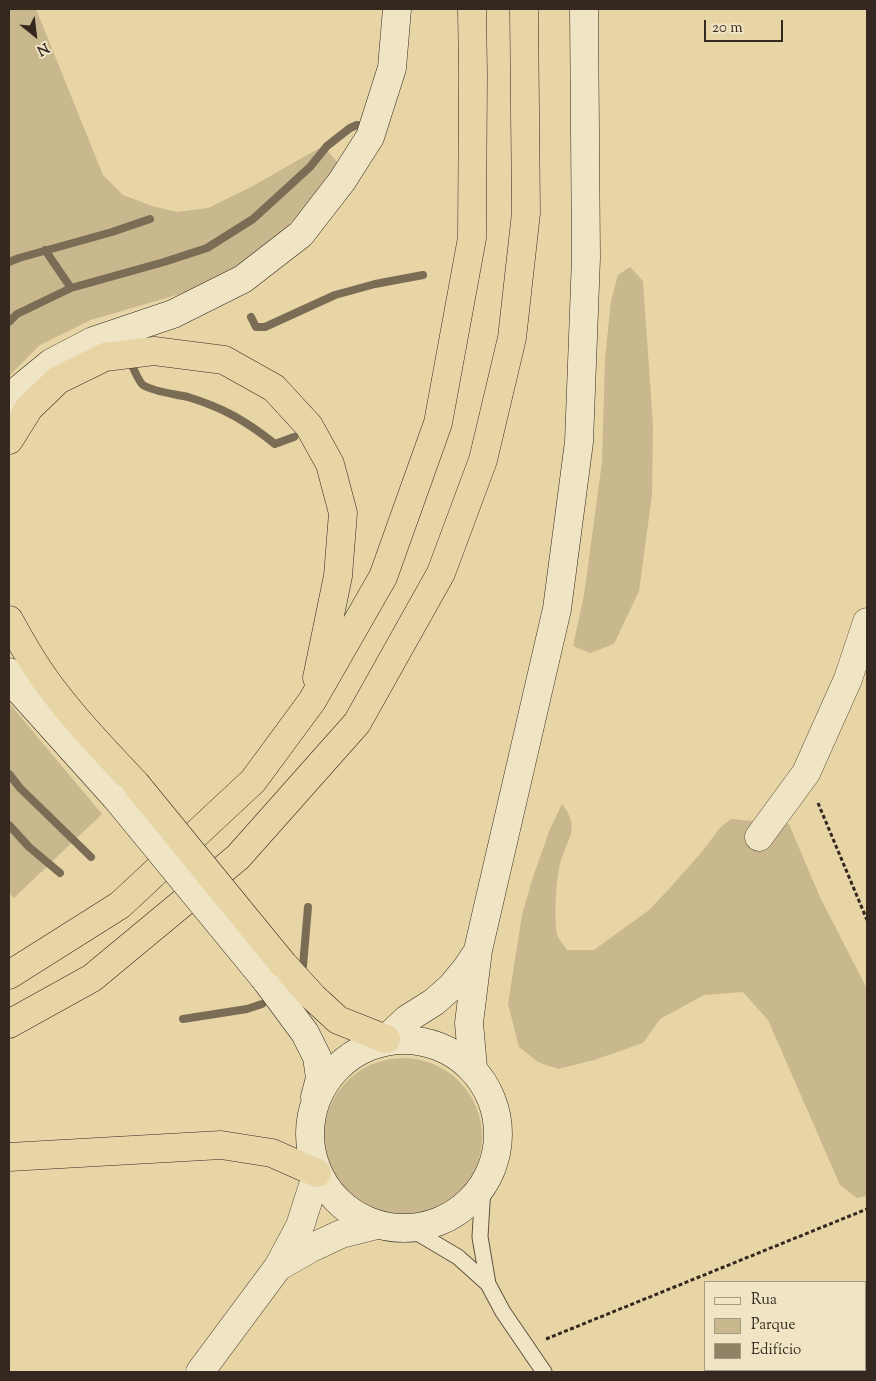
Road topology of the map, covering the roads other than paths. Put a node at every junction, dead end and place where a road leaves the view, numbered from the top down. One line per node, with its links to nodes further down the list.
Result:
1 (397, 9): 5 (street)
2 (472, 9): 10 (highway)
3 (524, 9): 16 (highway)
4 (584, 9): 13 (street)
5 (9, 399)
6 (9, 440): 10 (highway)
7 (9, 620): 11 (highway)
8 (867, 622): 12 (street)
9 (9, 672): 11 (street)
10 (312, 701): 15 (highway)
11 (127, 792): 14 (highway, bridge)
12 (759, 837)
13 (478, 950): 17 (street); 18 (street)
14 (274, 972): 17 (highway); 19 (street)
15 (9, 975)
16 (9, 1024)
17 (386, 1040): 18 (street); 19 (street)
18 (472, 1068): 22 (street)
19 (313, 1108): 21 (street)
20 (9, 1157): 21 (highway)
21 (317, 1173): 23 (street); 25 (street)
22 (483, 1186): 24 (street); 26 (lane)
23 (377, 1225): 24 (street); 25 (street)
24 (409, 1228): 26 (lane)
25 (278, 1267): 27 (street)
26 (488, 1284): 28 (lane)
27 (200, 1372)
28 (544, 1372)

